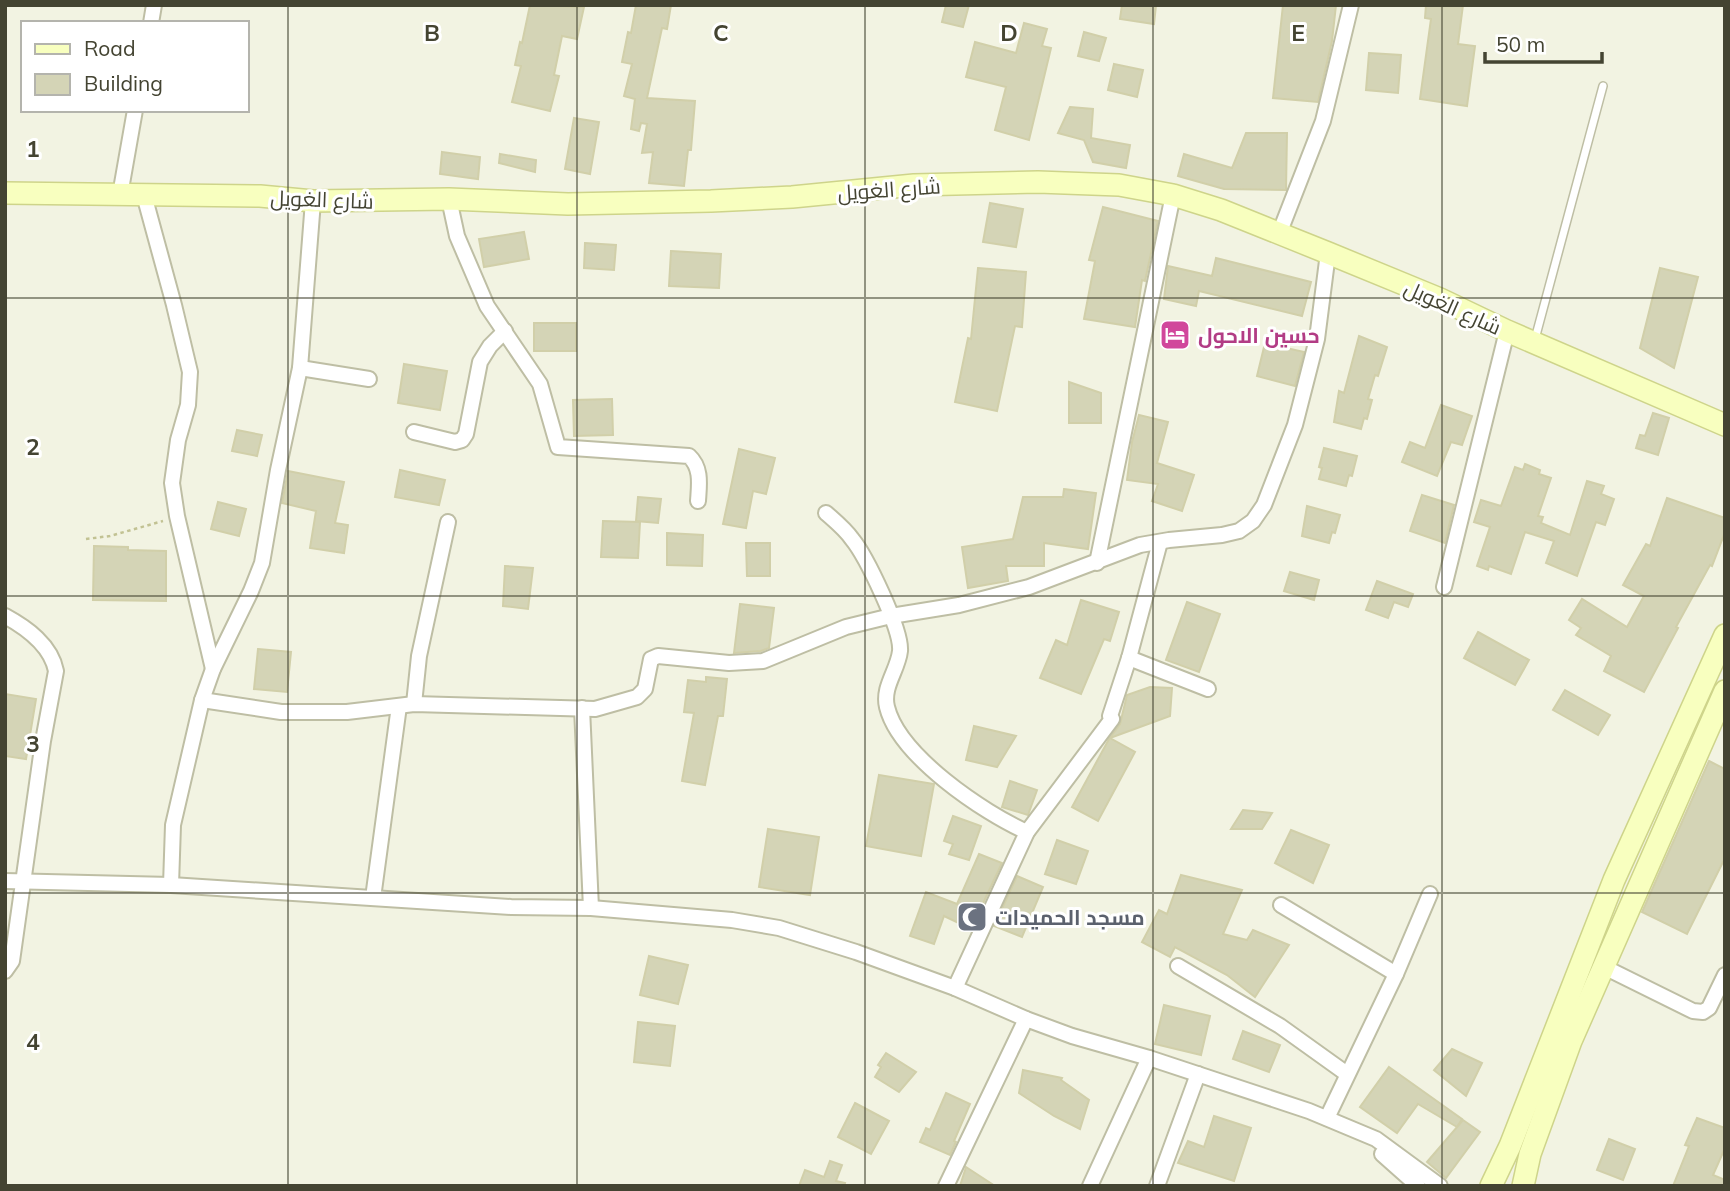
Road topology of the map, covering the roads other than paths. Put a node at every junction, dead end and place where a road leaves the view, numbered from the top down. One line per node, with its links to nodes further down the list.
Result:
1 (1352, 5): 10 (street)
2 (1603, 86): 14 (lane)
3 (135, 112): 5 (street)
4 (5, 193): 5 (street, شارع الغويل)
5 (120, 195): 6 (street, شارع الغويل)
6 (144, 195): 9 (street, شارع الغويل); 29 (street)
7 (1173, 195): 8 (street, شارع الغويل); 10 (street, شارع الغويل); 23 (street)
8 (449, 199): 9 (street, شارع الغويل); 12 (street)
9 (313, 201): 15 (street)
10 (1279, 234): 11 (street, شارع الغويل)
11 (1328, 253): 13 (street, شارع الغويل); 22 (street)
12 (505, 331): 18 (street); 19 (street)
13 (1507, 331): 14 (street, شارع الغويل); 24 (street)
14 (1534, 343): 17 (street, شارع الغويل)
15 (300, 369): 16 (street); 29 (street)
16 (369, 379)
17 (1725, 425)
18 (414, 432)
19 (698, 501)
20 (825, 513): 26 (street)
21 (448, 522): 33 (street)
22 (1160, 542): 23 (street); 28 (street)
23 (1097, 563): 26 (street)
24 (1444, 587)
25 (5, 616): 37 (street)
26 (891, 616): 34 (street); 35 (street)
27 (1725, 635): 55 (street)
28 (1129, 658): 30 (street); 35 (street)
29 (213, 668): 32 (street)
30 (1208, 689)
31 (1725, 691): 44 (street)
32 (202, 700): 33 (street); 38 (street)
33 (407, 705): 34 (street); 40 (street)
34 (582, 708): 42 (street)
35 (1027, 832): 48 (street)
36 (5, 881): 37 (street)
37 (23, 881): 38 (street); 45 (street)
38 (171, 886): 40 (street)
39 (1430, 894): 46 (street)
40 (373, 898): 42 (street)
41 (1281, 905): 46 (street)
42 (591, 908): 48 (street)
43 (1178, 966): 52 (street)
44 (1604, 967): 47 (street); 61 (street)
45 (5, 971)
46 (1396, 974): 52 (street)
47 (1725, 975)
48 (955, 988): 49 (street)
49 (1026, 1019): 50 (street); 56 (street)
50 (1149, 1058): 51 (street); 57 (street)
51 (1198, 1074): 53 (street); 58 (street)
52 (1347, 1074): 53 (street)
53 (1327, 1118): 54 (street)
54 (1357, 1132): 59 (street); 60 (street)
55 (1490, 1183)
56 (946, 1186)
57 (1090, 1186)
58 (1157, 1186)
59 (1418, 1186)
60 (1440, 1186)
61 (1523, 1186)

